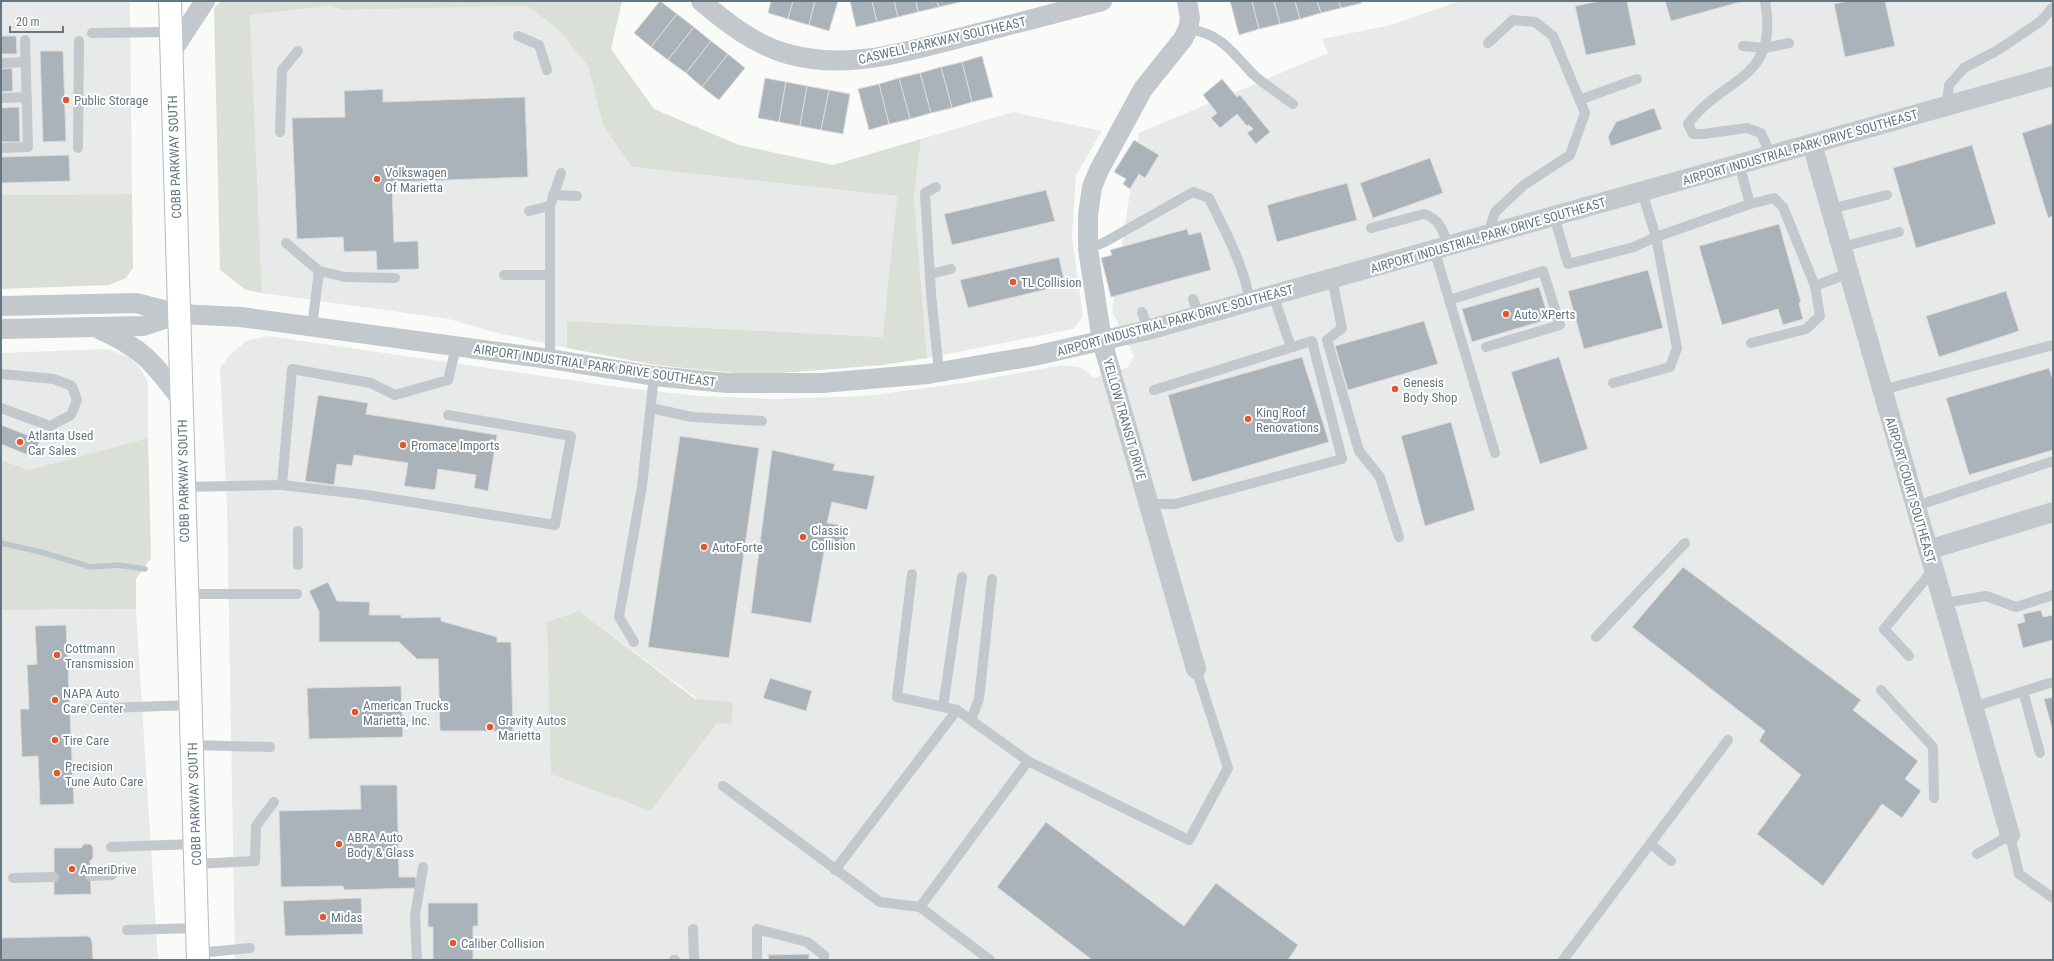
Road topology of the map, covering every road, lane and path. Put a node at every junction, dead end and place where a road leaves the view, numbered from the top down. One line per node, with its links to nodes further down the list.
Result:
1 (170, 1): 13 (main road, COBB PARKWAY SOUTH)
2 (205, 1): 13 (street)
3 (700, 1): 4 (street, CASWELL PARKWAY SOUTHEAST)
4 (1102, 1)
5 (1187, 1): 8 (street, YELLOW TRANSIT DRIVE)
6 (1765, 1): 17 (lane)
7 (2053, 7): 28 (lane)
8 (1188, 29): 27 (lane); 53 (street, YELLOW TRANSIT DRIVE)
9 (92, 33): 13 (lane)
10 (518, 36): 21 (lane)
11 (25, 40): 19 (lane)
12 (79, 41): 32 (lane)
13 (171, 41): 67 (main road, COBB PARKWAY SOUTH)
14 (1789, 43): 17 (lane)
15 (1488, 44): 26 (lane)
16 (1742, 46): 17 (lane)
17 (1765, 48): 33 (lane)
18 (298, 51): 29 (lane)
19 (25, 62): 20 (lane); 24 (lane)
20 (1, 63)
21 (547, 70)
22 (2053, 76): 28 (street, AIRPORT INDUSTRIAL PARK DRIVE SOUTHEAST)
23 (1637, 79): 26 (lane)
24 (27, 97): 25 (lane); 31 (lane)
25 (1, 98)
26 (1579, 100): 48 (lane)
27 (1292, 104)
28 (1947, 105): 30 (street, AIRPORT INDUSTRIAL PARK DRIVE SOUTHEAST)
29 (280, 132)
30 (1812, 144): 33 (street, AIRPORT INDUSTRIAL PARK DRIVE SOUTHEAST); 43 (street, AIRPORT COURT SOUTHEAST)
31 (1, 148)
32 (78, 148)
33 (1771, 156): 34 (street, AIRPORT INDUSTRIAL PARK DRIVE SOUTHEAST)
34 (1739, 164): 37 (street, AIRPORT INDUSTRIAL PARK DRIVE SOUTHEAST); 41 (lane)
35 (561, 173): 39 (lane)
36 (936, 187): 57 (lane)
37 (1642, 192): 45 (street, AIRPORT INDUSTRIAL PARK DRIVE SOUTHEAST); 49 (lane)
38 (1887, 195): 43 (lane)
39 (554, 196): 40 (lane); 42 (lane)
40 (577, 196)
41 (1750, 204): 49 (lane); 62 (lane)
42 (550, 206): 44 (lane); 59 (lane)
43 (1830, 209): 52 (street, AIRPORT COURT SOUTHEAST)
44 (529, 211)
45 (1554, 216): 48 (street, AIRPORT INDUSTRIAL PARK DRIVE SOUTHEAST); 49 (lane)
46 (1371, 228): 51 (lane)
47 (1900, 232): 52 (lane)
48 (1488, 234): 51 (street, AIRPORT INDUSTRIAL PARK DRIVE SOUTHEAST)
49 (1656, 237): 81 (lane)
50 (286, 243): 55 (lane)
51 (1441, 247): 61 (street, AIRPORT INDUSTRIAL PARK DRIVE SOUTHEAST); 64 (lane)
52 (1842, 247): 56 (street, AIRPORT COURT SOUTHEAST)
53 (1088, 249): 65 (lane); 71 (street, YELLOW TRANSIT DRIVE)
54 (951, 269): 57 (lane)
55 (319, 270): 60 (lane); 68 (lane)
56 (1849, 273): 62 (lane); 83 (street, AIRPORT COURT SOUTHEAST)
57 (930, 274): 78 (lane)
58 (504, 275): 59 (lane)
59 (550, 275): 77 (lane)
60 (395, 278)
61 (1332, 279): 63 (street, AIRPORT INDUSTRIAL PARK DRIVE SOUTHEAST); 97 (lane)
62 (1815, 286): 72 (lane)
63 (1273, 295): 65 (street, AIRPORT INDUSTRIAL PARK DRIVE SOUTHEAST); 75 (lane)
64 (1449, 300): 76 (lane); 89 (lane)
65 (1250, 302): 71 (street, AIRPORT INDUSTRIAL PARK DRIVE SOUTHEAST)
66 (1, 306): 67 (street)
67 (179, 314): 68 (street, AIRPORT INDUSTRIAL PARK DRIVE SOUTHEAST); 69 (street); 84 (main road, COBB PARKWAY SOUTH)
68 (312, 326): 74 (street, AIRPORT INDUSTRIAL PARK DRIVE SOUTHEAST)
69 (95, 328): 70 (street); 84 (street)
70 (1, 329)
71 (1102, 342): 78 (street, AIRPORT INDUSTRIAL PARK DRIVE SOUTHEAST); 93 (street, YELLOW TRANSIT DRIVE)
72 (1751, 343)
73 (2053, 345): 83 (lane)
74 (456, 347): 77 (street, AIRPORT INDUSTRIAL PARK DRIVE SOUTHEAST); 91 (lane)
75 (1291, 347): 82 (lane); 93 (lane)
76 (1486, 347)
77 (550, 359): 80 (street, AIRPORT INDUSTRIAL PARK DRIVE SOUTHEAST)
78 (939, 372): 80 (street, AIRPORT INDUSTRIAL PARK DRIVE SOUTHEAST)
79 (1, 374): 85 (lane)
80 (654, 376): 86 (lane)
81 (1613, 384)
82 (1154, 390)
83 (1882, 390): 94 (street, AIRPORT COURT SOUTHEAST)
84 (181, 399): 92 (main road, COBB PARKWAY SOUTH)
85 (1, 408)
86 (651, 408): 88 (lane); 110 (lane)
87 (448, 415): 91 (lane)
88 (762, 421)
89 (1495, 453)
90 (2053, 461): 94 (lane)
91 (282, 485): 92 (lane)
92 (184, 488): 105 (main road, COBB PARKWAY SOUTH)
93 (1149, 504): 112 (street, YELLOW TRANSIT DRIVE)
94 (1916, 506): 99 (street, AIRPORT COURT SOUTHEAST)
95 (2053, 512): 99 (street)
96 (298, 531): 100 (lane)
97 (1399, 537)
98 (1685, 543): 109 (lane)
99 (1928, 550): 101 (street, AIRPORT COURT SOUTHEAST)
100 (298, 565)
101 (1934, 569): 108 (street, AIRPORT COURT SOUTHEAST); 111 (lane)
102 (912, 574): 117 (lane)
103 (962, 577): 117 (lane)
104 (992, 579): 121 (lane)
105 (186, 594): 106 (lane); 116 (main road, COBB PARKWAY SOUTH)
106 (297, 594)
107 (2053, 595): 108 (lane)
108 (1944, 603): 118 (street, AIRPORT COURT SOUTHEAST)
109 (1596, 637)
110 (634, 642)
111 (1909, 656)
112 (1196, 669): 126 (lane)
113 (2053, 682): 115 (lane)
114 (1881, 690): 128 (lane)
115 (2023, 691): 118 (lane); 125 (lane)
116 (191, 705): 119 (lane); 123 (main road, COBB PARKWAY SOUTH)
117 (943, 707): 120 (lane)
118 (1973, 707): 130 (street, AIRPORT COURT SOUTHEAST)
119 (80, 709)
120 (957, 710): 121 (lane); 137 (lane)
121 (971, 720): 126 (lane)
122 (1728, 740): 131 (lane)
123 (192, 745): 124 (lane); 133 (main road, COBB PARKWAY SOUTH)
124 (270, 747)
125 (2040, 753)
126 (1028, 761): 143 (lane)
127 (723, 786): 137 (lane)
128 (1934, 798)
129 (274, 802): 133 (lane)
130 (2010, 835): 134 (lane); 142 (lane)
131 (1651, 844): 135 (lane); 154 (lane)
132 (111, 847): 133 (lane)
133 (195, 854): 144 (main road, COBB PARKWAY SOUTH)
134 (1977, 854)
135 (1671, 861)
136 (423, 867): 149 (lane)
137 (835, 870): 143 (lane)
138 (112, 875): 139 (lane)
139 (90, 876)
140 (54, 877): 141 (lane)
141 (13, 878)
142 (2053, 898)
143 (920, 907): 153 (lane)
144 (197, 928): 145 (lane); 148 (main road, COBB PARKWAY SOUTH)
145 (127, 930)
146 (693, 930): 150 (lane)
147 (250, 948): 148 (lane)
148 (198, 956)
149 (417, 960)
150 (694, 960)
151 (757, 960): 152 (lane)
152 (824, 960)
153 (990, 960)
154 (1563, 960)

